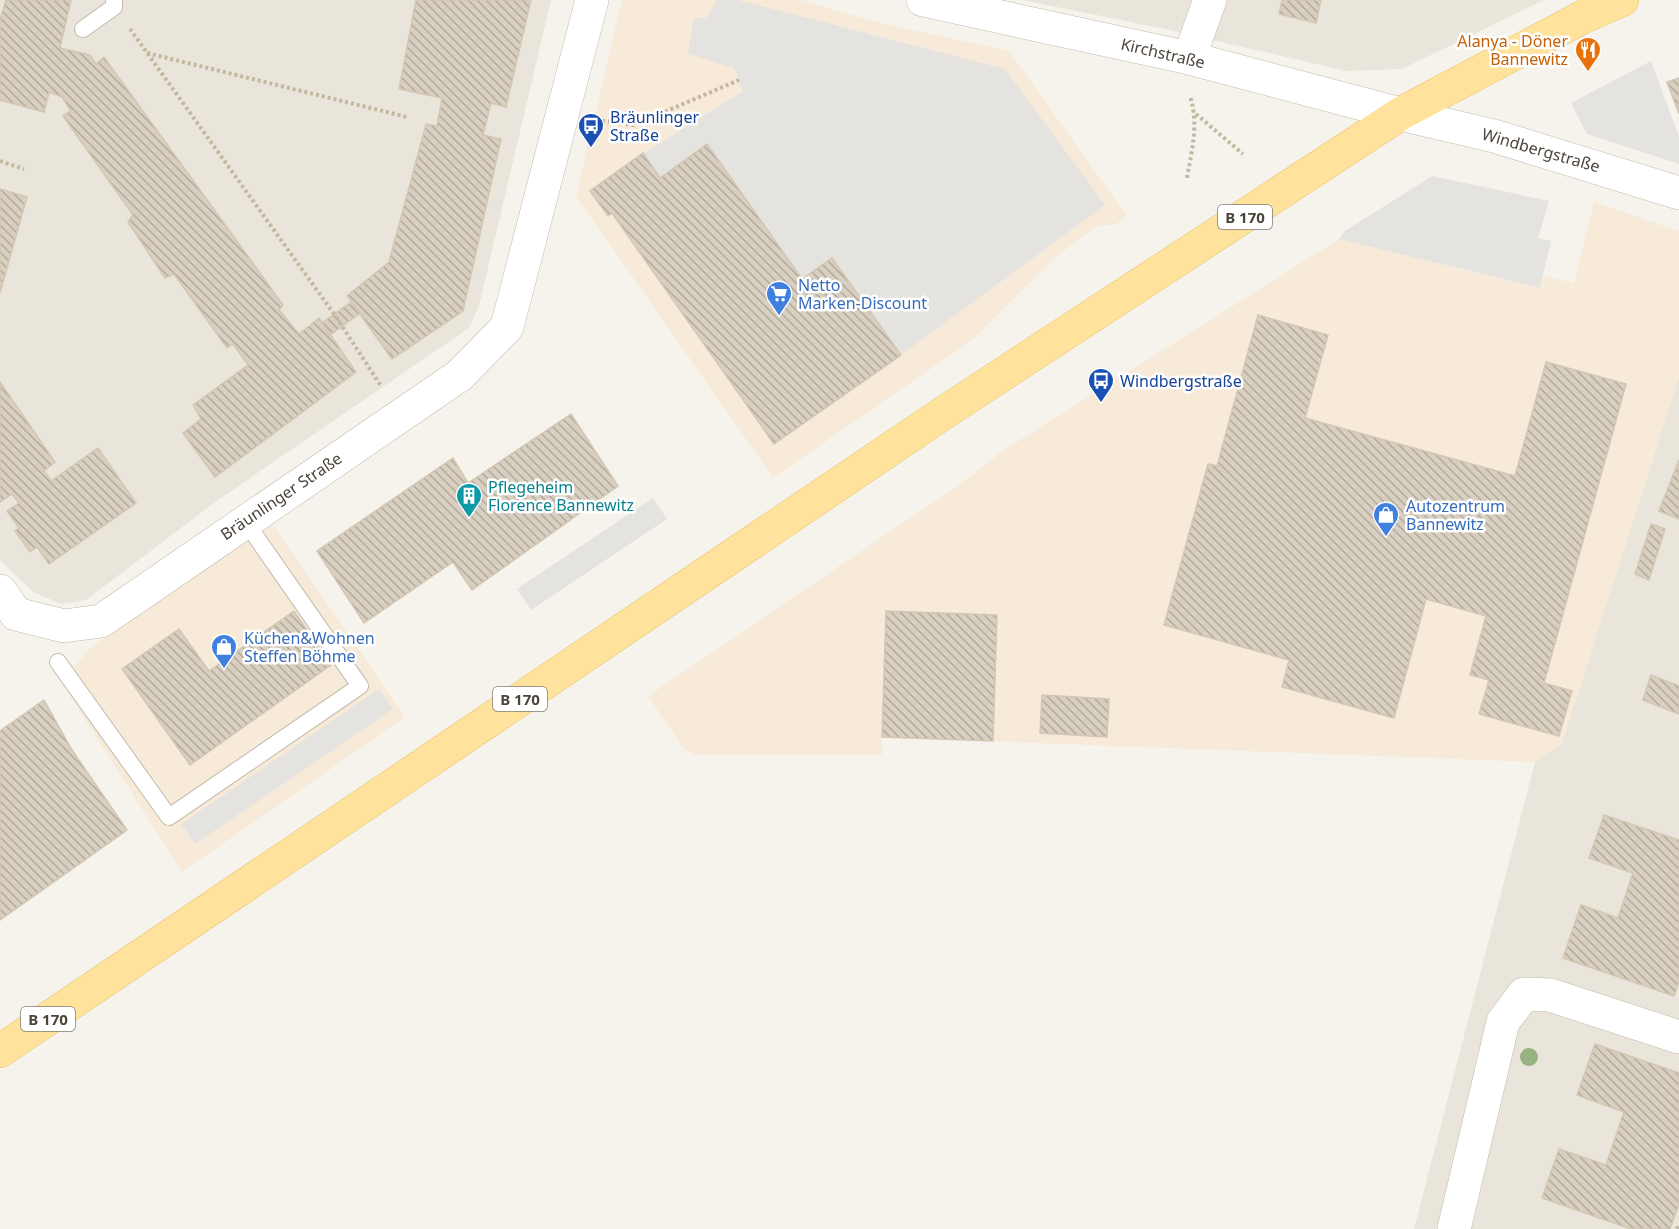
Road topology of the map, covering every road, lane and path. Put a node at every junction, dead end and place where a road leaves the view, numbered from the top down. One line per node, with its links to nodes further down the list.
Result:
1 (592, 0): 13 (street, Bräunlinger Straße)
2 (923, 0): 8 (street, Kirchstraße)
3 (1210, 0): 8 (street)
4 (1622, 0): 11 (main road, B 170)
5 (114, 3): 6 (lane); 7 (path)
6 (83, 29)
7 (147, 52): 12 (path); 19 (path)
8 (1189, 58): 10 (path); 11 (street, Kirchstraße)
9 (739, 80): 13 (path)
10 (1195, 113): 14 (path); 17 (path)
11 (1400, 114): 18 (street, Windbergstraße); 24 (main road, B 170)
12 (407, 117)
13 (562, 117): 19 (street, Bräunlinger Straße)
14 (1243, 154)
15 (0, 161): 16 (path)
16 (24, 169)
17 (1187, 178)
18 (1679, 193)
19 (400, 416): 20 (street, Bräunlinger Straße)
20 (244, 520): 21 (street, Bräunlinger Straße); 22 (lane)
21 (0, 591)
22 (58, 662)
23 (1679, 1036): 26 (street)
24 (0, 1051)
25 (1679, 1225): 27 (path)
26 (1454, 1229)
27 (1677, 1229)

